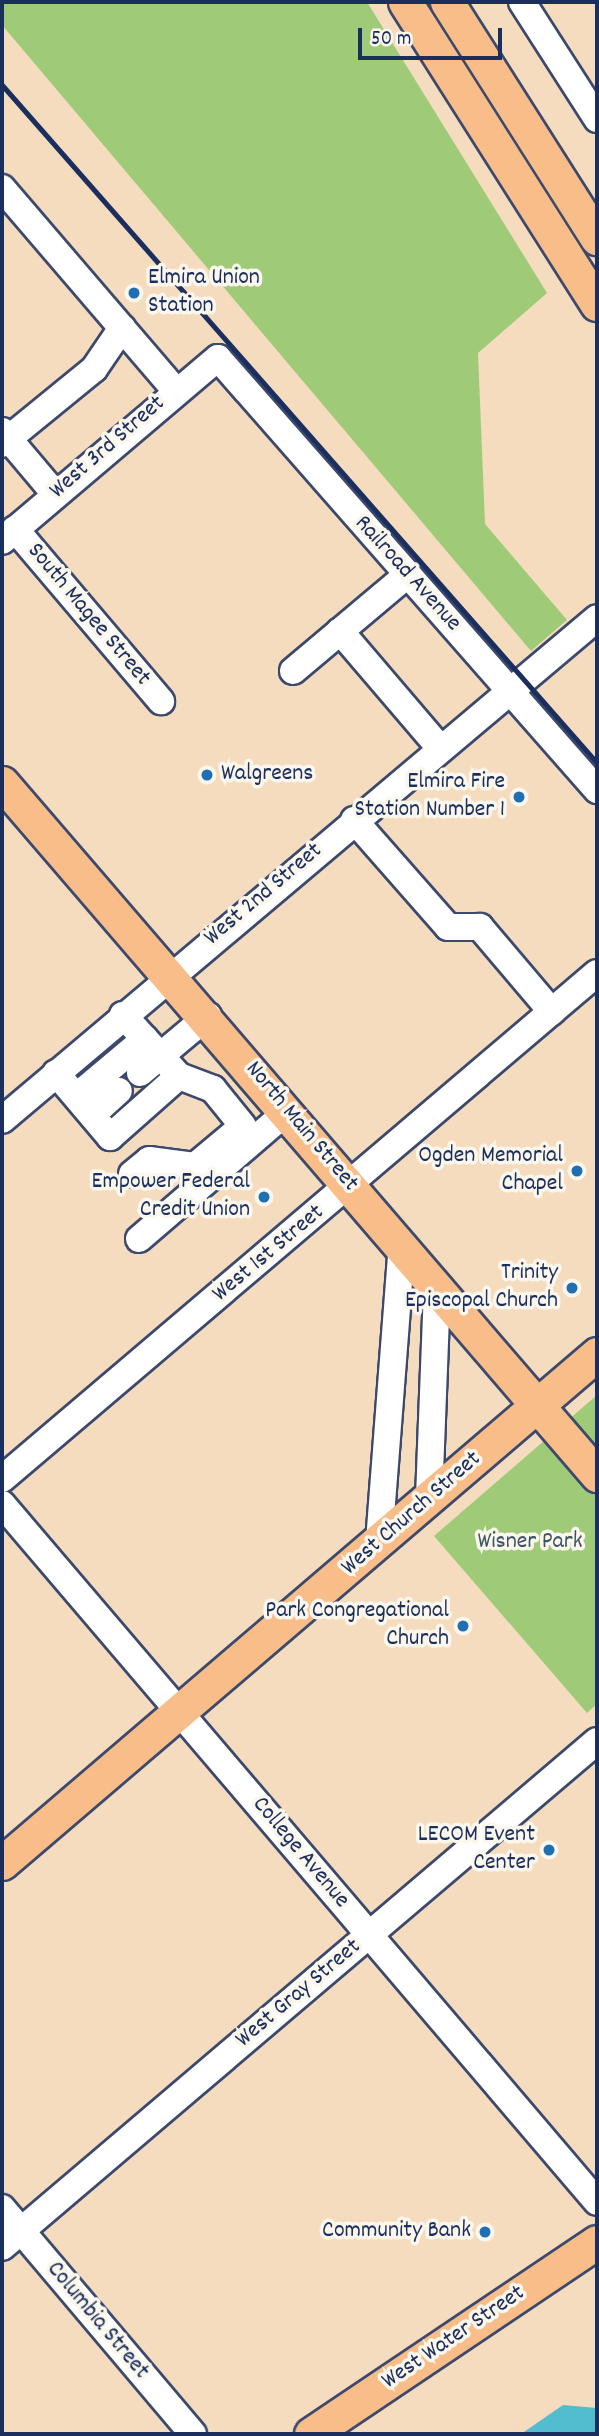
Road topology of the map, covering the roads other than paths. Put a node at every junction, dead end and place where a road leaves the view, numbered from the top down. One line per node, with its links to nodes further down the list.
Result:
1 (405, 2): 7 (main road)
2 (447, 2): 6 (main road)
3 (522, 2): 4 (street)
4 (597, 119)
5 (2, 188): 8 (street)
6 (597, 238)
7 (597, 304)
8 (122, 328): 10 (street); 11 (street)
9 (218, 358): 10 (street, West 3rd Street); 14 (street, Railroad Avenue)
10 (175, 390): 12 (street, West 3rd Street)
11 (4, 438): 12 (street)
12 (55, 494): 13 (street, West 3rd Street)
13 (8, 535): 19 (street, South Magee Street)
14 (408, 574): 16 (street); 18 (street, Railroad Avenue)
15 (597, 618): 18 (street, West 2nd Street)
16 (340, 631): 17 (street); 20 (street)
17 (293, 671)
18 (520, 682): 20 (street, West 2nd Street); 22 (street, Railroad Avenue)
19 (161, 701)
20 (440, 748): 23 (street, West 2nd Street)
21 (2, 783): 24 (main road, North Main Street)
22 (597, 790)
23 (354, 820): 24 (street, West 2nd Street); 26 (street)
24 (170, 973): 27 (street, West 2nd Street); 28 (main road, North Main Street)
25 (597, 973): 26 (street, West 1st Street)
26 (552, 1012): 40 (street, West 1st Street)
27 (123, 1015): 29 (street); 30 (street, West 2nd Street)
28 (208, 1016): 29 (street); 33 (main road, North Main Street)
29 (153, 1047): 31 (street); 32 (street); 35 (street)
30 (56, 1073): 35 (street); 38 (street, West 2nd Street)
31 (140, 1073)
32 (179, 1076): 35 (street); 36 (street)
33 (260, 1080): 36 (street); 37 (main road, North Main Street)
34 (119, 1091): 35 (street)
35 (84, 1105)
36 (228, 1106): 39 (street)
37 (288, 1111): 40 (main road, North Main Street); 41 (street)
38 (2, 1120)
39 (132, 1174)
40 (351, 1185): 42 (main road, North Main Street); 47 (street, West 1st Street)
41 (139, 1239)
42 (402, 1245): 43 (main road, North Main Street); 50 (street)
43 (437, 1287): 45 (main road, North Main Street); 48 (street)
44 (597, 1354): 45 (main road, West Church Street)
45 (538, 1405): 46 (main road, North Main Street); 48 (main road, West Church Street)
46 (597, 1475)
47 (2, 1479)
48 (429, 1498): 50 (main road, West Church Street)
49 (2, 1504): 51 (street, College Avenue)
50 (379, 1542): 51 (main road, West Church Street)
51 (180, 1713): 53 (main road, West Church Street); 54 (street, College Avenue)
52 (597, 1741): 54 (street, West Gray Street)
53 (2, 1863)
54 (369, 1935): 55 (street, College Avenue); 57 (street, West Gray Street)
55 (597, 2203)
56 (2, 2208): 57 (street, Columbia Street)
57 (11, 2239): 59 (street, Columbia Street)
58 (597, 2242): 60 (main road, West Water Street)
59 (193, 2434)
60 (312, 2434)

